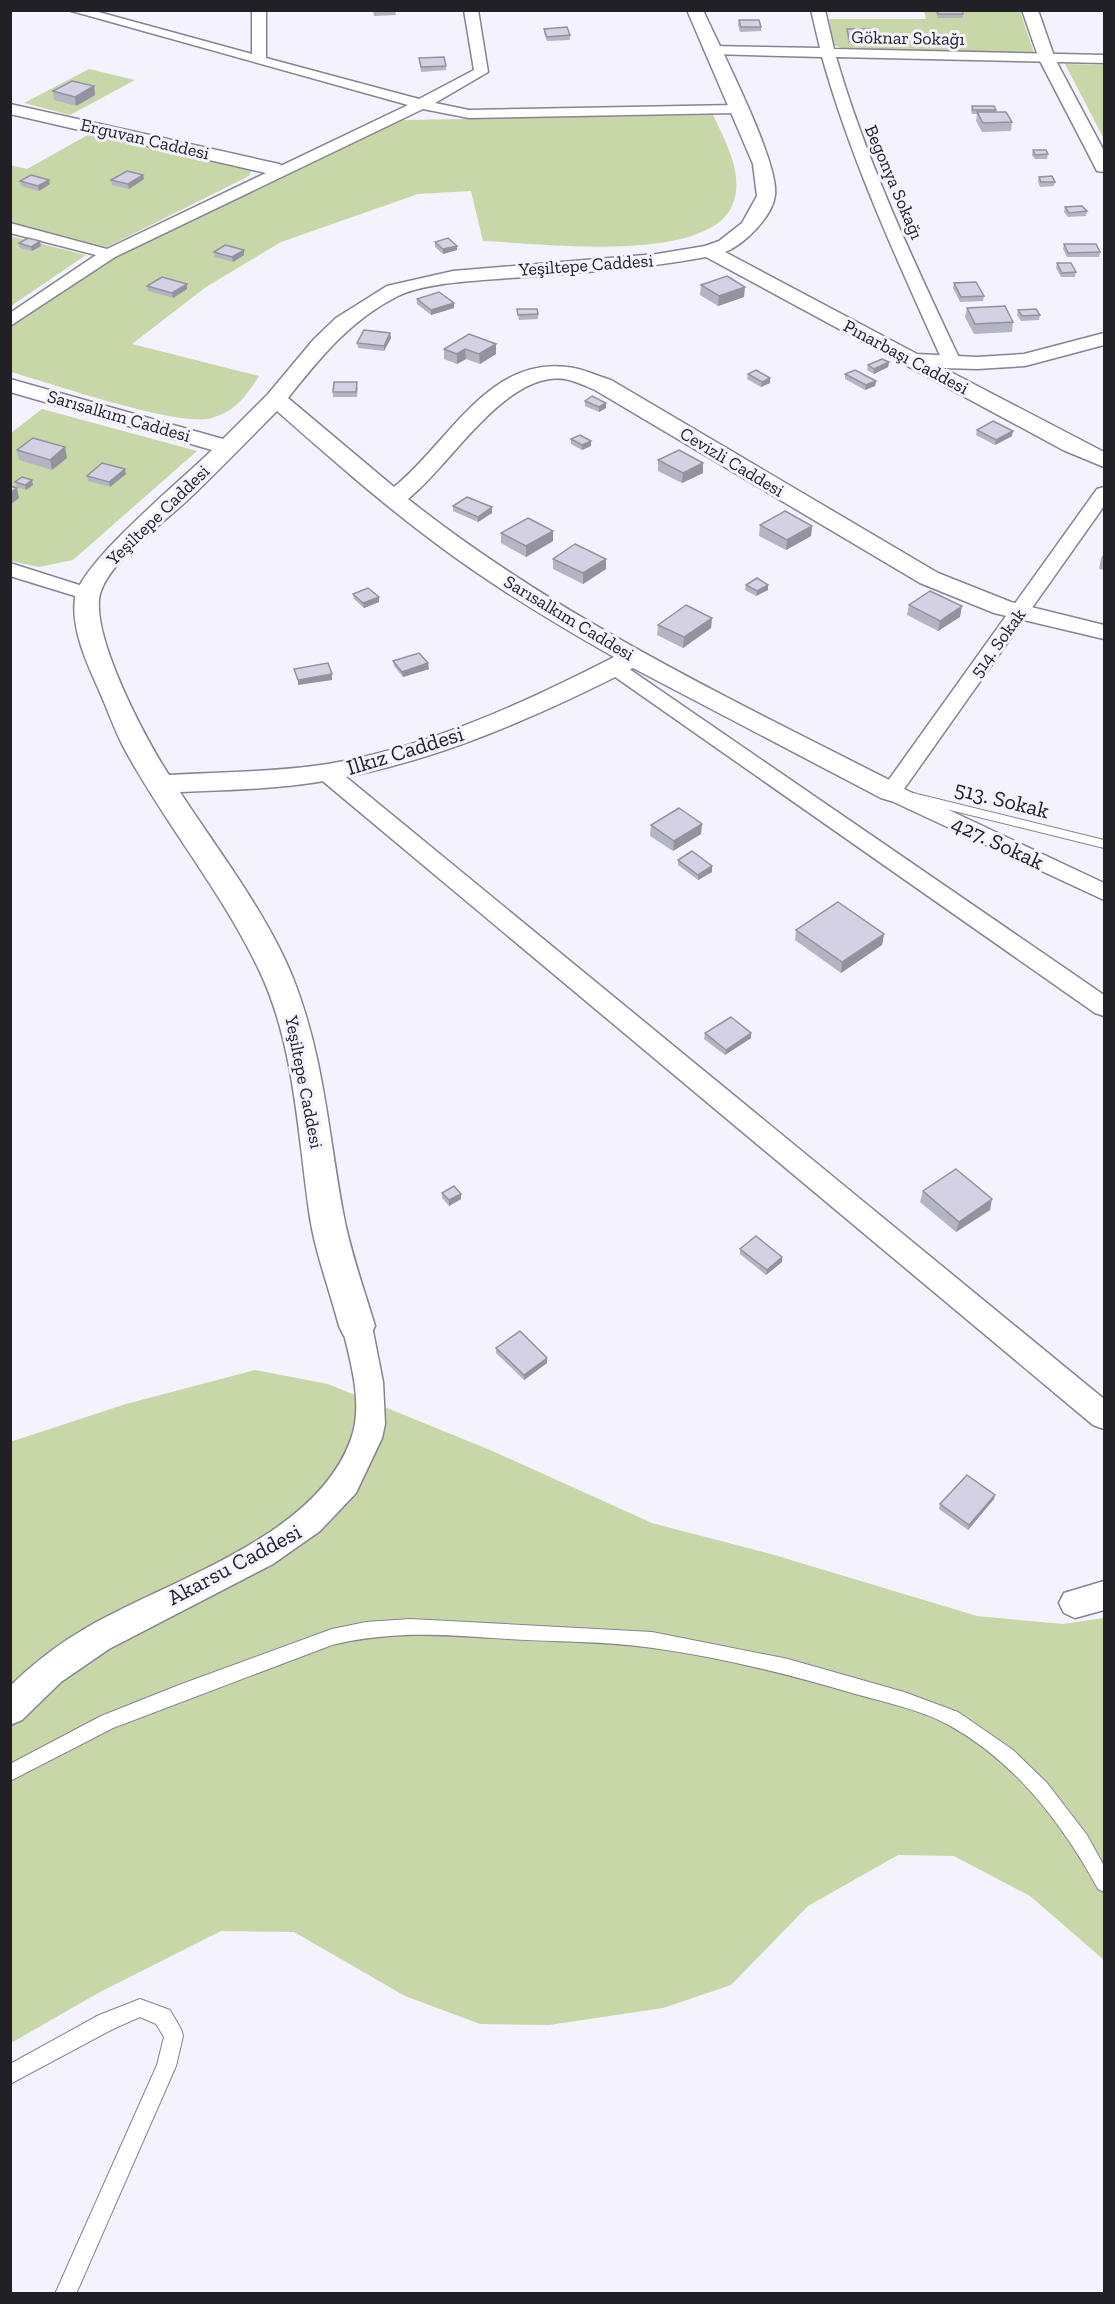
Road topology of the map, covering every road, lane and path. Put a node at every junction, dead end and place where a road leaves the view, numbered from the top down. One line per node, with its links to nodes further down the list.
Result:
1 (74, 10): 10 (street)
2 (259, 10): 10 (street)
3 (471, 10): 12 (street)
4 (695, 10): 7 (street, Yeşiltepe Caddesi)
5 (818, 10): 8 (street, Begonya Sokağı)
6 (1030, 10): 9 (street)
7 (711, 50): 8 (street, Göknar Sokağı); 14 (street, Yeşiltepe Caddesi)
8 (826, 55): 9 (street, Göknar Sokağı); 24 (street, Begonya Sokağı)
9 (1047, 58): 11 (street, Göknar Sokağı); 15 (street)
10 (259, 60): 12 (street)
11 (1104, 60)
12 (421, 104): 14 (street); 17 (street)
13 (10, 109): 17 (street, Erguvan Caddesi)
14 (736, 109): 19 (street, Yeşiltepe Caddesi)
15 (1099, 148): 16 (street)
16 (1104, 167)
17 (279, 170): 20 (street)
18 (10, 228): 20 (street)
19 (709, 251): 23 (street, Pınarbaşı Caddesi); 26 (street, Yeşiltepe Caddesi)
20 (109, 254): 21 (street)
21 (10, 321)
22 (1104, 339): 24 (street)
23 (911, 360): 24 (street); 28 (street, Pınarbaşı Caddesi)
24 (952, 362)
25 (10, 386): 27 (street, Sarısalkım Caddesi)
26 (276, 399): 27 (street, Yeşiltepe Caddesi); 30 (street, Sarısalkım Caddesi)
27 (227, 447): 32 (street, Yeşiltepe Caddesi)
28 (1104, 460)
29 (1104, 493): 33 (street, 514. Sokak)
30 (393, 499): 33 (street, Cevizli Caddesi); 35 (street, Sarısalkım Caddesi)
31 (10, 569): 32 (street)
32 (88, 594): 37 (street, Yeşiltepe Caddesi)
33 (1020, 612): 34 (street, Cevizli Caddesi); 38 (street, 514. Sokak)
34 (1104, 632)
35 (625, 662): 36 (street, Ilkız Caddesi); 38 (street, Sarısalkım Caddesi); 41 (street)
36 (327, 773): 37 (street, Ilkız Caddesi); 43 (street)
37 (160, 784): 42 (street, Yeşiltepe Caddesi)
38 (891, 792): 39 (lane, 513. Sokak); 40 (street, 427. Sokak)
39 (1104, 844)
40 (1104, 892)
41 (1104, 1006)
42 (357, 1326): 44 (street, Akarsu Caddesi)
43 (1104, 1416)
44 (10, 1709)
45 (10, 1773): 46 (lane)
46 (1104, 1883)
47 (10, 2075): 48 (lane)
48 (65, 2294)

